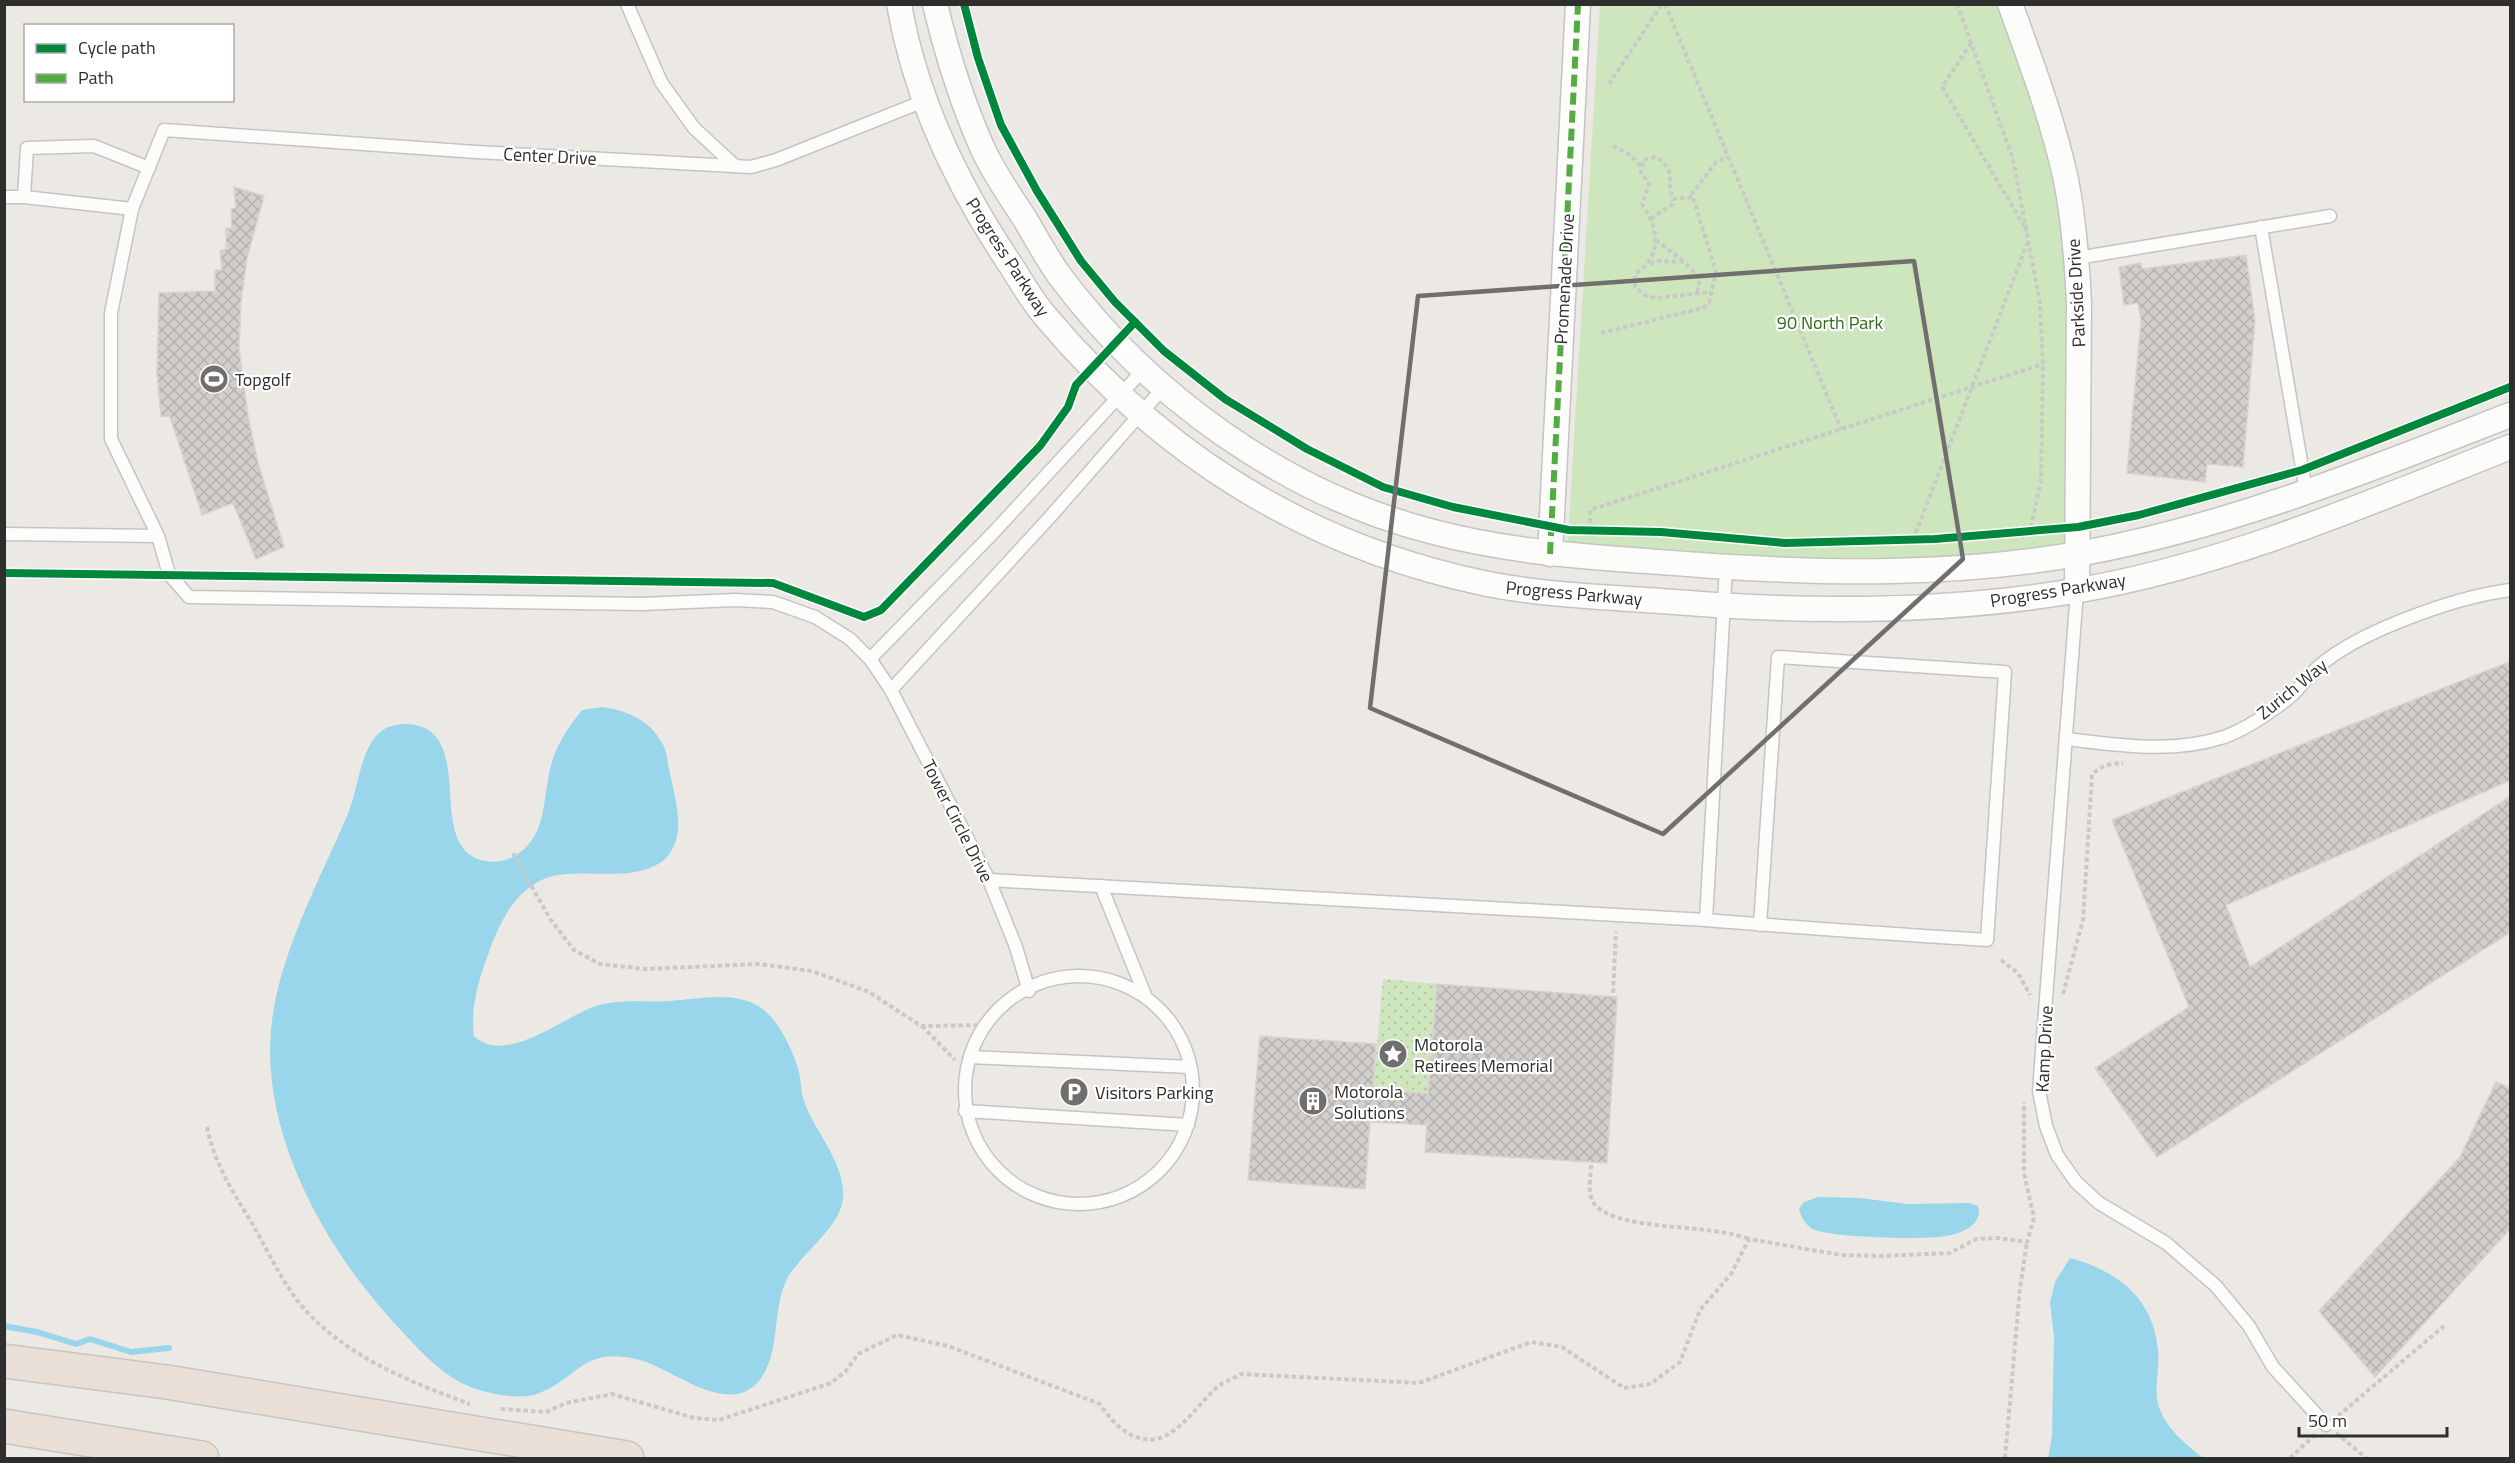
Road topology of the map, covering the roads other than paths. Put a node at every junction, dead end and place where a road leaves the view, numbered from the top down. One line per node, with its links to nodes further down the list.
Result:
1 (627, 4): 8 (lane)
2 (899, 4): 6 (street, Progress Parkway)
3 (935, 4): 16 (street, Progress Parkway)
4 (1578, 4): 25 (street, Promenade Drive)
5 (2010, 4): 15 (street, Parkside Drive)
6 (924, 101): 8 (lane, Center Drive); 18 (street, Progress Parkway)
7 (164, 130): 8 (lane, Center Drive); 9 (lane, Tower Circle Drive)
8 (735, 166)
9 (149, 168): 11 (lane); 12 (lane, Tower Circle Drive)
10 (4, 197): 11 (lane)
11 (24, 197): 12 (lane)
12 (132, 209): 24 (lane, Tower Circle Drive)
13 (2330, 216): 14 (lane)
14 (2261, 226): 15 (lane); 22 (lane)
15 (2077, 258): 26 (street, Parkside Drive)
16 (1144, 369): 17 (street, Progress Parkway); 18 (lane)
17 (1163, 388): 19 (lane); 25 (street, Progress Parkway)
18 (1120, 395): 19 (street, Progress Parkway); 31 (lane)
19 (1141, 414): 30 (street, Progress Parkway); 32 (lane)
20 (2511, 415): 22 (street, Progress Parkway)
21 (2511, 447): 29 (street, Progress Parkway)
22 (2306, 491): 26 (street, Progress Parkway)
23 (4, 534): 24 (lane)
24 (158, 536): 31 (lane, Tower Circle Drive)
25 (1550, 554): 27 (street, Progress Parkway)
26 (2078, 554): 27 (street, Progress Parkway); 29 (street, Parkside Drive)
27 (1726, 567): 30 (lane)
28 (2511, 590): 33 (lane, Zurich Way)
29 (2078, 591): 30 (street, Progress Parkway); 33 (lane, Kamp Drive)
30 (1724, 606): 36 (lane)
31 (870, 659): 32 (lane, Tower Circle Drive)
32 (891, 690): 34 (lane, Tower Circle Drive)
33 (2066, 739): 45 (lane, Kamp Drive)
34 (989, 880): 35 (lane); 38 (lane, Tower Circle Drive)
35 (1101, 886): 36 (lane); 39 (lane)
36 (1706, 920): 37 (lane)
37 (1761, 925): 37 (lane)
38 (1029, 991): 39 (lane); 40 (lane)
39 (1145, 995): 41 (lane)
40 (970, 1057): 41 (lane); 42 (lane)
41 (1190, 1067): 43 (lane)
42 (964, 1111): 43 (lane); 43 (lane)
43 (1188, 1125)
44 (4, 1360): 48 (highway)
45 (2326, 1425)
46 (4, 1426): 47 (highway)
47 (202, 1458)
48 (627, 1458)

